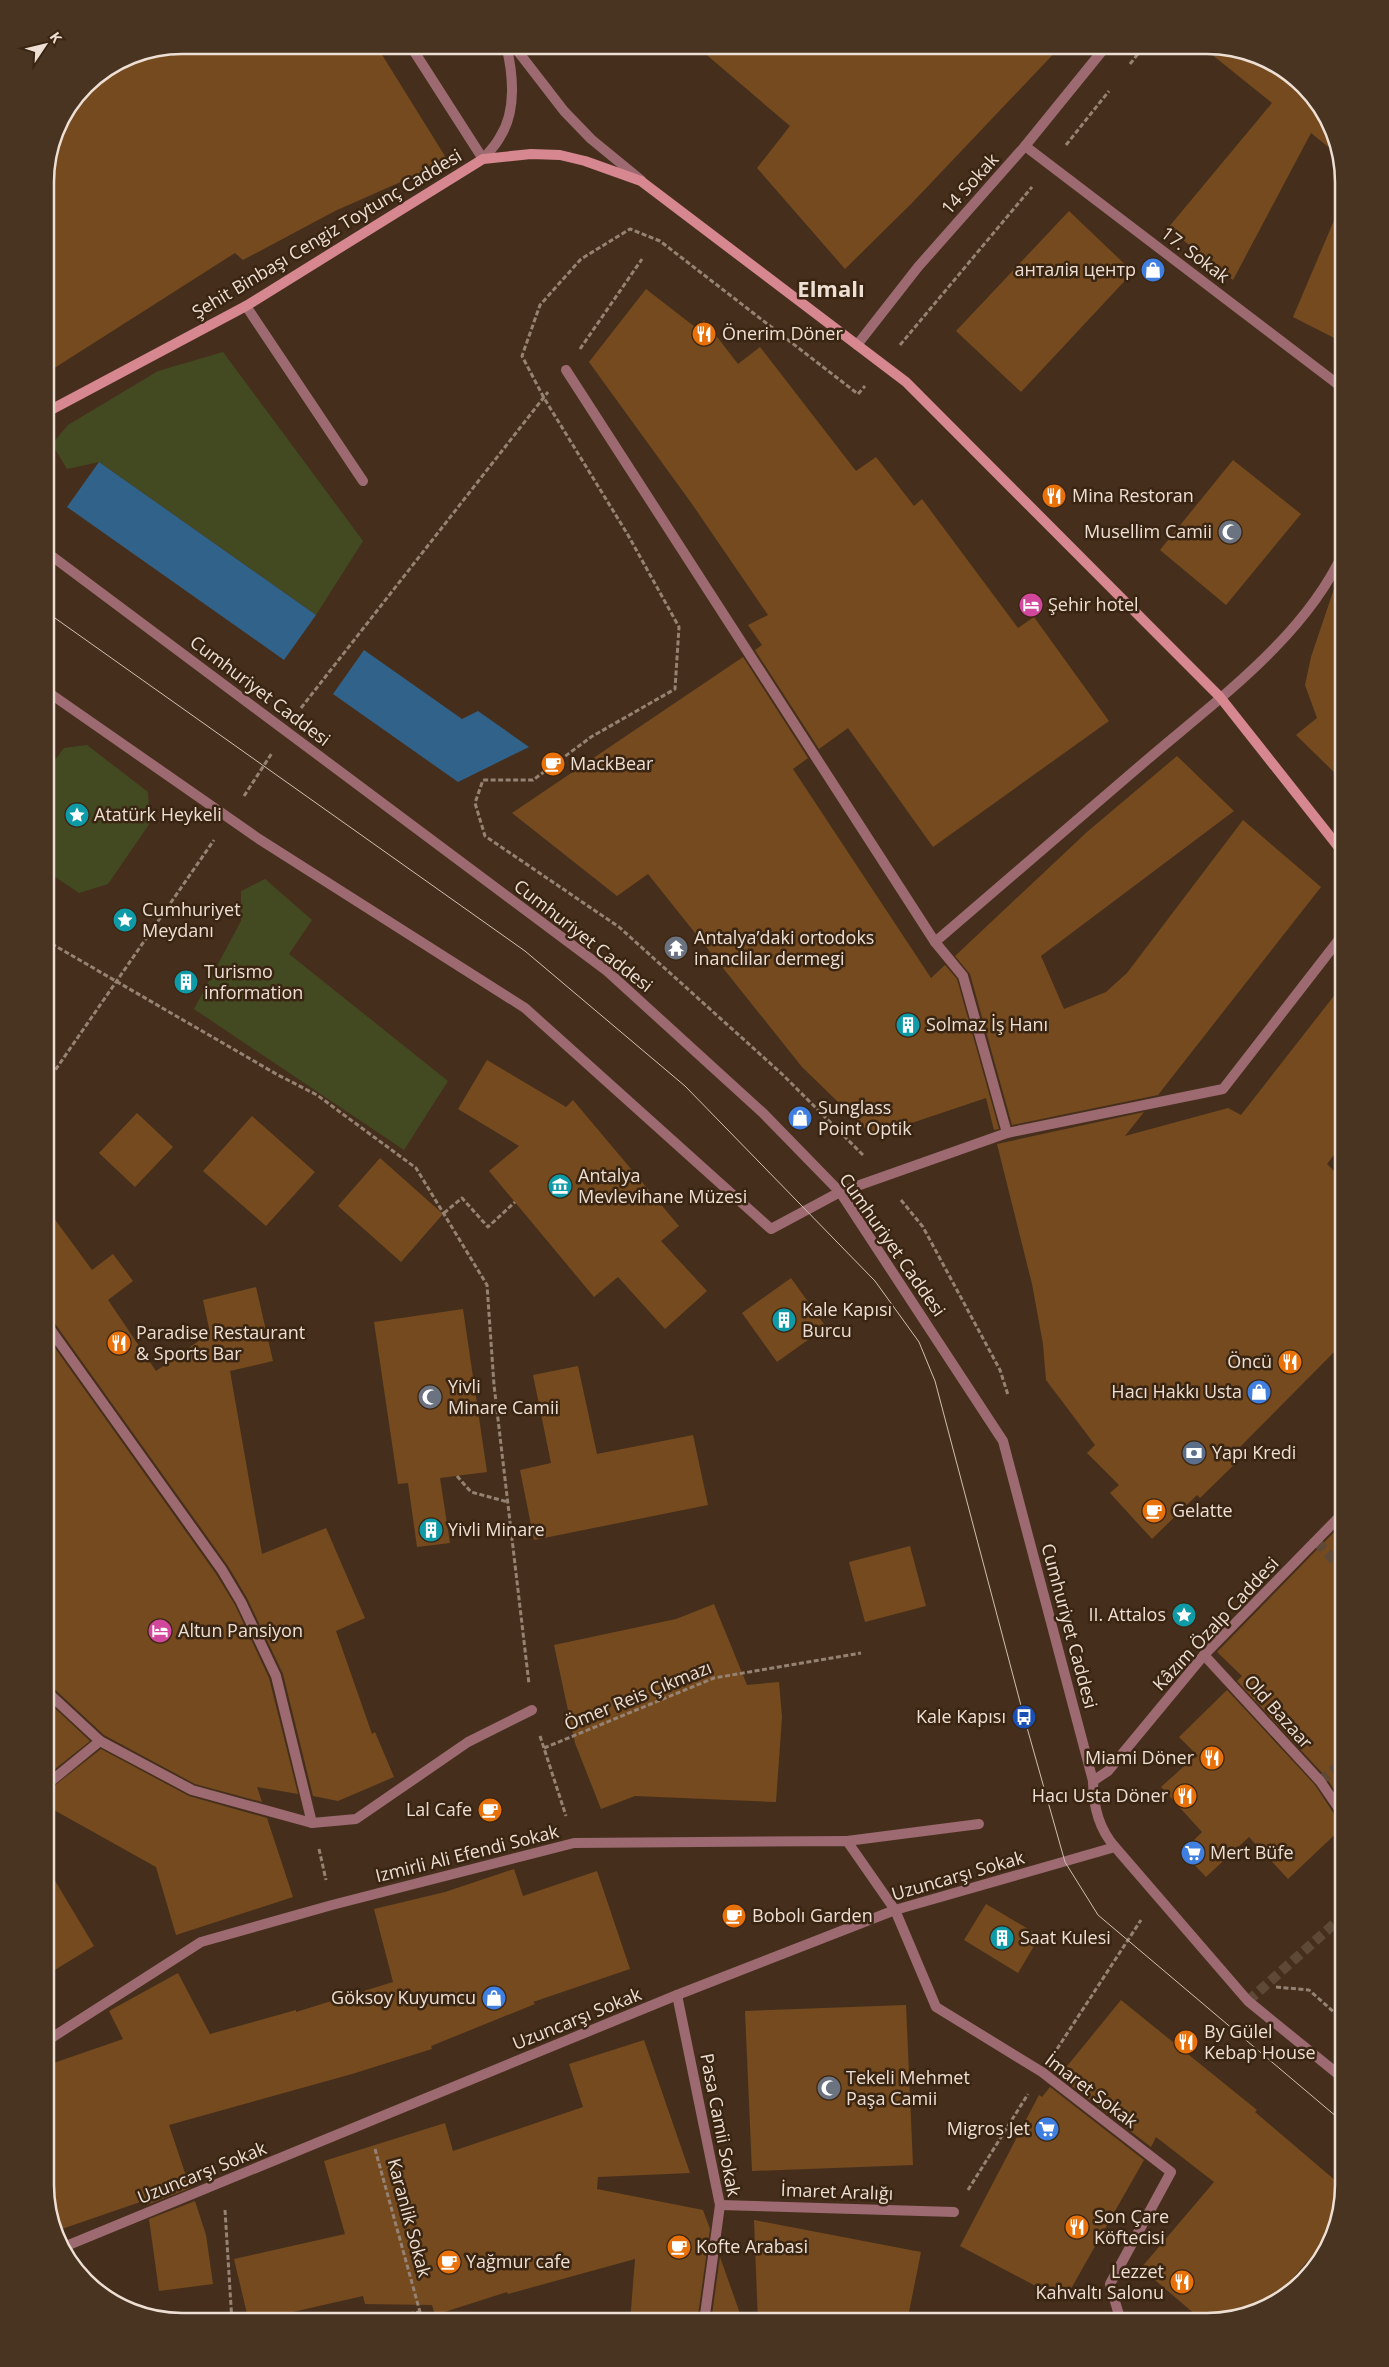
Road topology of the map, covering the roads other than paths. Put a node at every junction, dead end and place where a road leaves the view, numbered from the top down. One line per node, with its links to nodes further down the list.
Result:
1 (416, 54): 6 (street)
2 (508, 54): 6 (street)
3 (520, 54): 7 (street, Şehit Binbaşı Cengiz Toytunç Caddesi)
4 (1100, 54): 5 (street, 14 Sokak)
5 (1025, 146): 9 (street, 14 Sokak); 11 (street, 17. Sokak)
6 (483, 159): 7 (main road, Şehit Binbaşı Cengiz Toytunç Caddesi); 8 (main road, Şehit Binbaşı Cengiz Toytunç Caddesi)
7 (641, 181): 9 (main road, Şehit Binbaşı Cengiz Toytunç Caddesi)
8 (246, 306): 12 (main road, Şehit Binbaşı Cengiz Toytunç Caddesi); 13 (street)
9 (857, 345): 17 (main road, Şehit Binbaşı Cengiz Toytunç Caddesi)
10 (566, 370): 19 (street)
11 (1335, 382)
12 (54, 408)
13 (363, 482)
14 (54, 558): 22 (street, Cumhuriyet Caddesi)
15 (1335, 570): 17 (street)
16 (54, 696): 22 (street)
17 (1220, 697): 18 (main road, Şehit Binbaşı Cengiz Toytunç Caddesi); 19 (street)
18 (1335, 843)
19 (935, 942): 21 (street)
20 (1335, 944): 21 (street)
21 (1008, 1133): 22 (street)
22 (840, 1192): 30 (street, Cumhuriyet Caddesi)
23 (54, 1335): 32 (street)
24 (1335, 1521): 25 (street, Kâzım Özalp Caddesi)
25 (1204, 1655): 30 (street, Kâzım Özalp Caddesi); 31 (street, Old Bazaar)
26 (54, 1699): 28 (street)
27 (532, 1710): 32 (street)
28 (100, 1742): 29 (street); 32 (street)
29 (54, 1779)
30 (1093, 1781): 35 (street, Cumhuriyet Caddesi)
31 (1335, 1803)
32 (312, 1823)
33 (979, 1824): 34 (street, Izmirli Ali Efendi Sokak)
34 (846, 1841): 36 (street); 38 (street, Izmirli Ali Efendi Sokak)
35 (1115, 1847): 36 (street, Uzuncarşı Sokak); 39 (street, Cumhuriyet Caddesi)
36 (895, 1910): 37 (street, Uzuncarşı Sokak); 44 (street, İmaret Sokak)
37 (677, 1995): 40 (street, Pasa Camii Sokak); 42 (street, Uzuncarşı Sokak)
38 (54, 2036)
39 (1335, 2072)
40 (720, 2205): 41 (street, İmaret Aralığı); 43 (street, Pasa Camii Sokak)
41 (954, 2212)
42 (69, 2245)
43 (705, 2313)
44 (1118, 2313)

